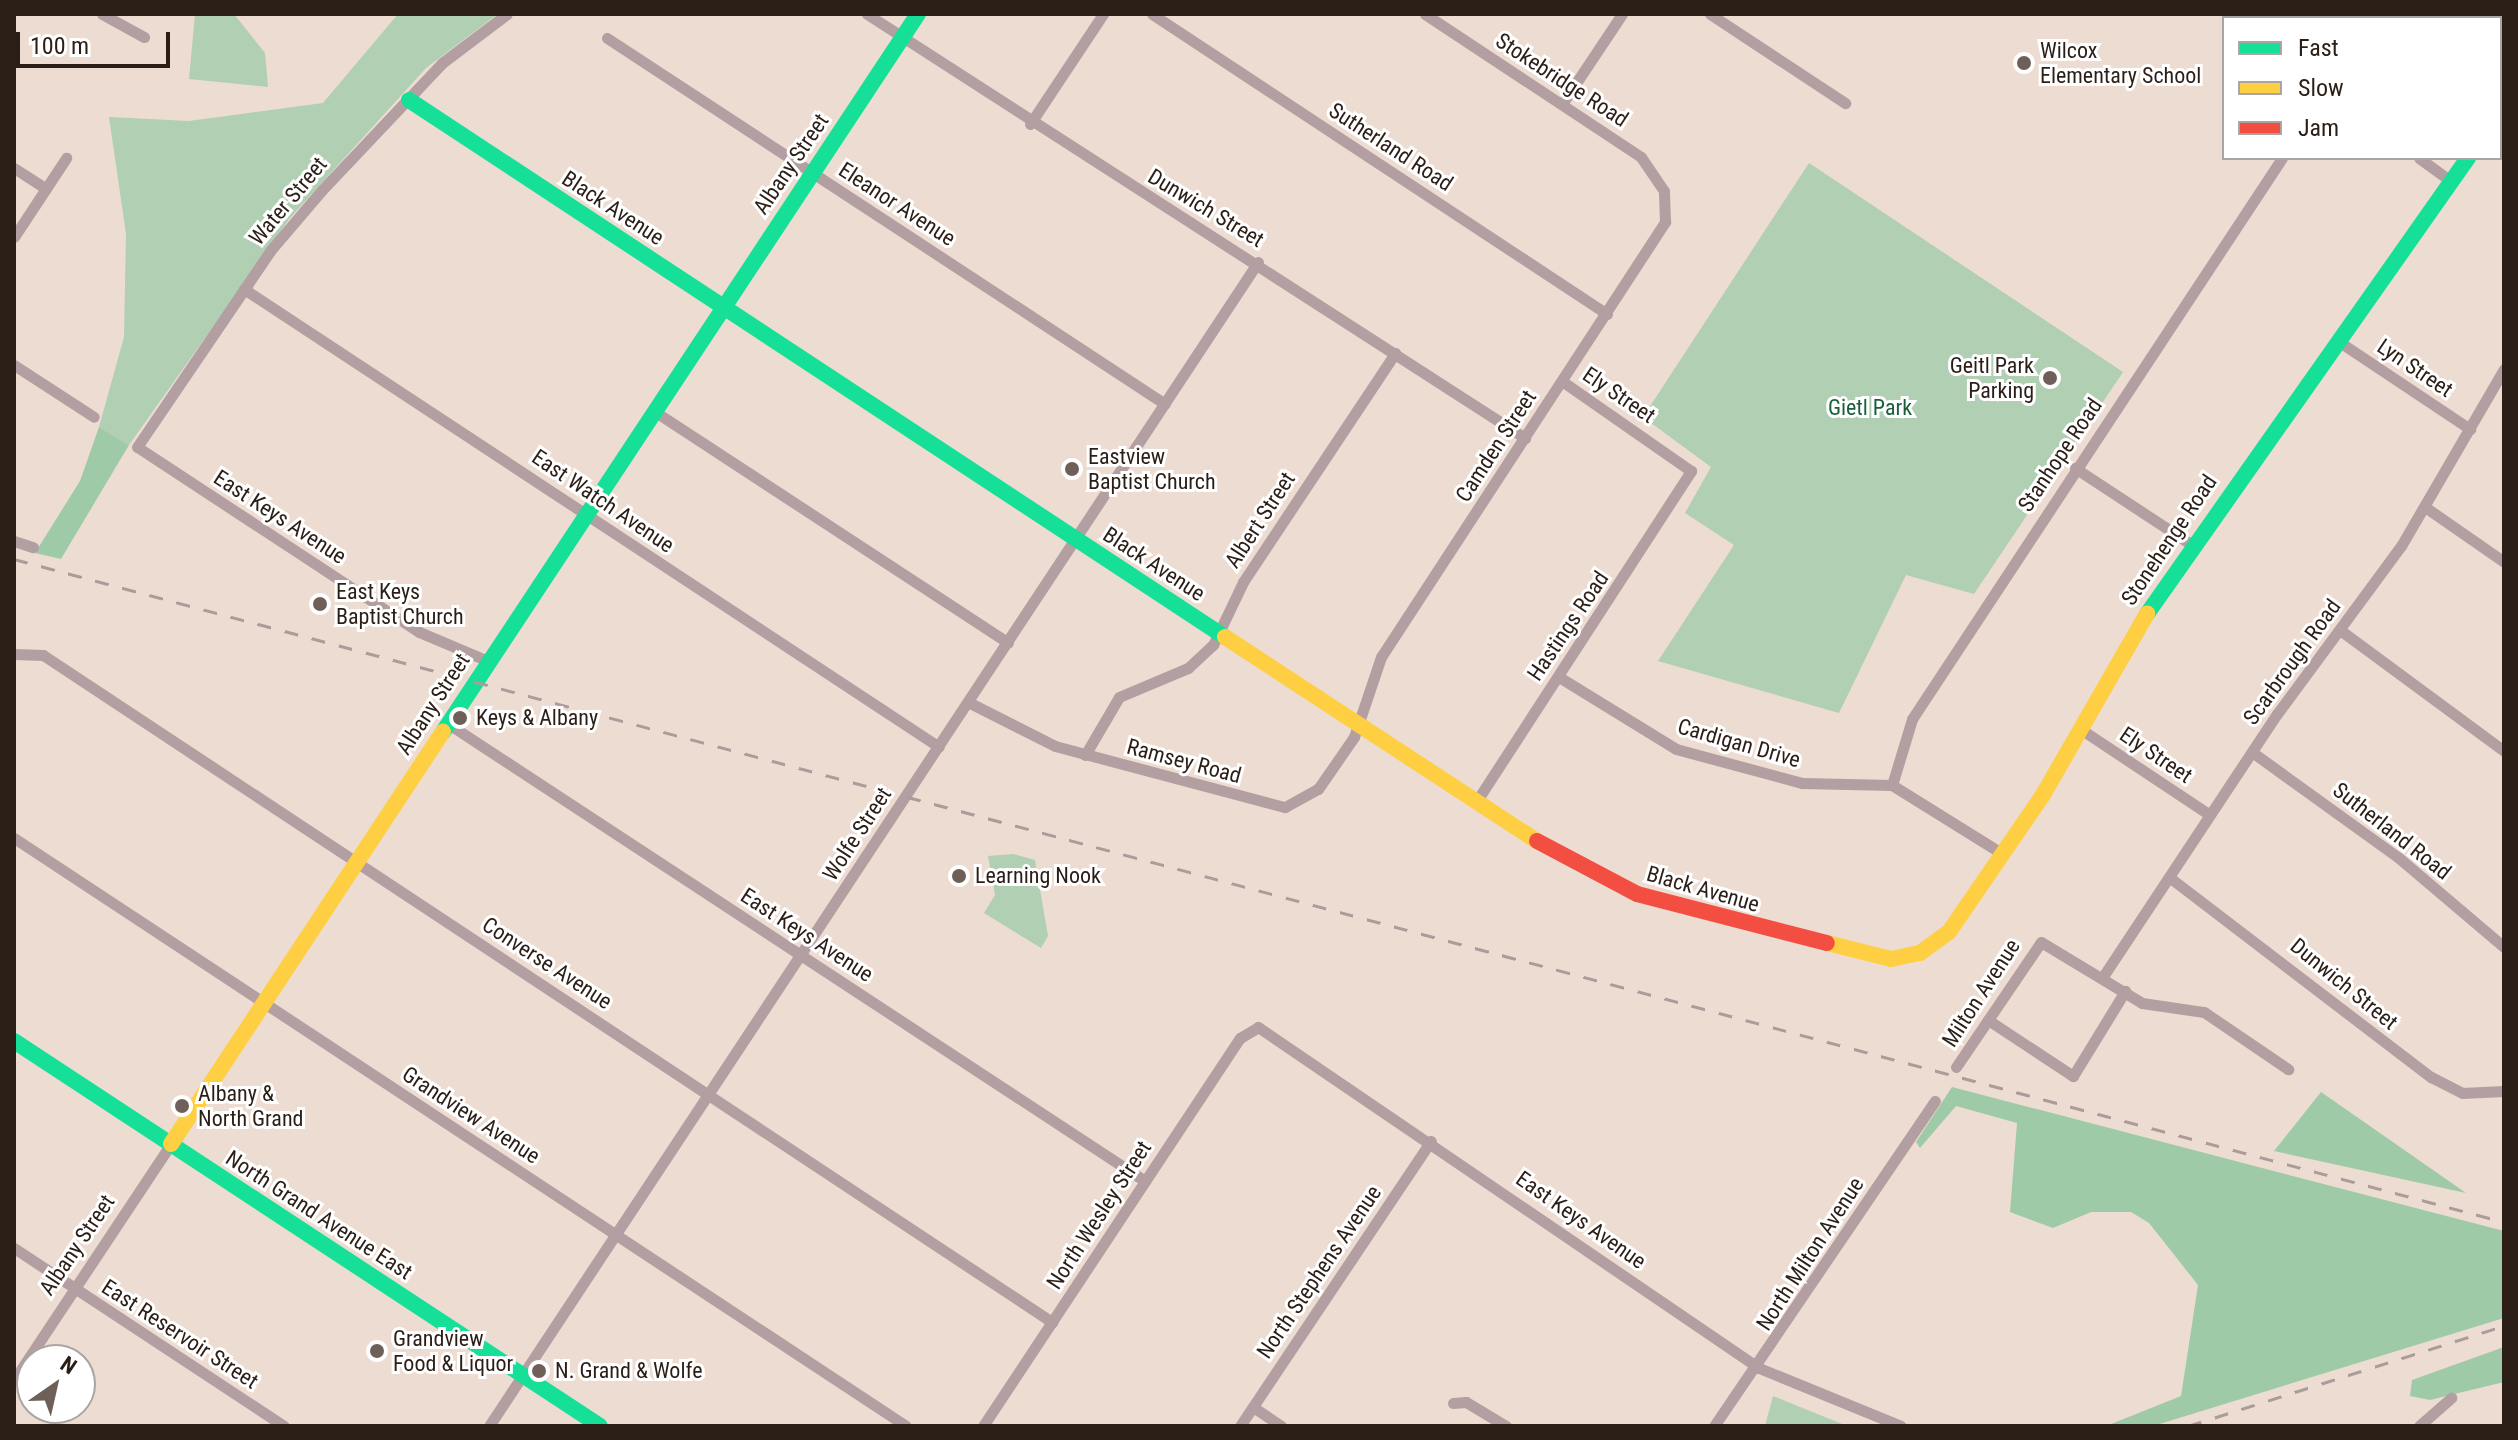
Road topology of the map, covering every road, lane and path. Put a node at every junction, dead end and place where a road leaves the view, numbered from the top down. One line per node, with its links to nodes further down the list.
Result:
1 (102, 14): 10 (street)
2 (507, 14): 13 (street, Water Street)
3 (867, 14): 12 (street, Dunwich Street)
4 (918, 14): 12 (street, Albany Street)
5 (1103, 14): 16 (street)
6 (1152, 14): 30 (street, Sutherland Road)
7 (1425, 14): 15 (street, Stokebridge Road)
8 (1622, 14): 15 (street)
9 (1710, 14): 14 (street)
10 (144, 37)
11 (607, 38): 22 (street, Eleanor Avenue)
12 (901, 39): 16 (street, Dunwich Street); 22 (street, Albany Street)
13 (409, 100): 28 (street, Water Street); 29 (street, Black Avenue)
14 (1845, 103)
15 (1562, 104): 25 (street, Stokebridge Road)
16 (1030, 124): 27 (street, Dunwich Street)
17 (66, 158): 24 (street)
18 (2281, 160): 42 (street, Stanhope Road)
19 (2422, 160): 23 (street)
20 (2467, 160): 23 (street, Stonehenge Road)
21 (14, 168): 24 (street)
22 (813, 172): 29 (street, Albany Street); 36 (street, Eleanor Avenue)
23 (2452, 182): 31 (street, Stonehenge Road)
24 (46, 189): 26 (street)
25 (1668, 190): 30 (street, Camden Street)
26 (14, 237)
27 (1258, 262): 32 (street, Dunwich Street); 36 (street, Wolfe Street)
28 (244, 289): 41 (street, Water Street); 45 (street, East Watch Avenue)
29 (723, 307): 37 (street, Albany Street); 46 (street, Black Avenue)
30 (1607, 314): 35 (street, Camden Street)
31 (2338, 341): 39 (street, Lyn Street); 48 (street, Stonehenge Road)
32 (1395, 353): 40 (street, Dunwich Street); 52 (street, Albert Street)
33 (14, 365): 38 (street)
34 (2502, 375): 39 (street, Scarbrough Road)
35 (1562, 381): 40 (street, Camden Street); 43 (street, Ely Street)
36 (1165, 404): 46 (street, Wolfe Street)
37 (654, 411): 45 (street, Albany Street); 53 (street)
38 (94, 417)
39 (2470, 429): 44 (street, Scarbrough Road)
40 (1525, 438): 59 (street, Camden Street)
41 (137, 447): 55 (street, East Keys Avenue)
42 (2075, 468): 48 (street); 65 (street, Stanhope Road)
43 (1691, 471): 56 (street, Hastings Road)
44 (2425, 507): 50 (street); 51 (street, Scarbrough Road)
45 (586, 515): 55 (street, Albany Street); 61 (street, East Watch Avenue)
46 (1075, 539): 52 (street, Black Avenue); 53 (street, Wolfe Street)
47 (14, 541): 49 (street)
48 (2192, 545): 60 (street, Stonehenge Road)
49 (33, 547)
50 (2504, 562)
51 (2340, 630): 62 (street); 63 (street, Scarbrough Road)
52 (1220, 634): 59 (street, Black Avenue); 64 (street, Albert Street)
53 (1008, 643): 57 (street, Wolfe Street)
54 (14, 654): 70 (street, Converse Avenue)
55 (488, 661): 58 (street, Albany Street)
56 (1559, 677): 65 (street, Cardigan Drive); 66 (street, Hastings Road)
57 (970, 703): 61 (street, Wolfe Street); 64 (street, Ramsey Road)
58 (447, 723): 70 (street, Albany Street); 74 (street, East Keys Avenue)
59 (1358, 725): 64 (street, Ramsey Road); 66 (street, Black Avenue)
60 (2079, 728): 67 (street, Ely Street); 69 (street, Stonehenge Road)
61 (939, 747): 74 (street, Wolfe Street)
62 (2504, 751)
63 (2252, 752): 67 (street, Scarbrough Road); 72 (street, Sutherland Road)
64 (1085, 755)
65 (1892, 785): 69 (street)
66 (1476, 802): 73 (street, Black Avenue)
67 (2210, 815): 71 (street, Scarbrough Road)
68 (14, 838): 77 (street, Grandview Avenue)
69 (2003, 854): 73 (street, Stonehenge Road)
70 (356, 862): 77 (street, Albany Street); 84 (street, Converse Avenue)
71 (2169, 877): 75 (street, Scarbrough Road); 83 (street, Dunwich Street)
72 (2504, 947)
73 (1920, 953)
74 (801, 955): 84 (street, Wolfe Street); 88 (street, East Keys Avenue)
75 (2104, 975): 76 (street); 78 (street, Milton Avenue)
76 (2125, 991): 78 (street); 82 (street)
77 (263, 1004): 87 (street, Albany Street); 89 (street, Grandview Avenue)
78 (1988, 1020): 81 (street, Milton Avenue)
79 (1252, 1028): 86 (street, East Keys Avenue); 88 (street, North Wesley Street)
80 (14, 1041): 87 (street, North Grand Avenue East)
81 (1956, 1067)
82 (2288, 1069)
83 (2504, 1091)
84 (709, 1093): 89 (street, Wolfe Street); 92 (street, Converse Avenue)
85 (1935, 1101): 93 (street, North Milton Avenue)
86 (1431, 1141): 93 (street, East Keys Avenue); 98 (street, North Stephens Avenue)
87 (171, 1144): 91 (street, Albany Street); 94 (street, North Grand Avenue East)
88 (1145, 1181): 92 (street, North Wesley Street)
89 (616, 1235): 94 (street, Wolfe Street); 102 (street, Grandview Avenue)
90 (14, 1248): 91 (street, East Reservoir Street)
91 (75, 1288): 95 (street, Albany Street); 99 (street, East Reservoir Street)
92 (1052, 1322): 103 (street, North Wesley Street)
93 (1759, 1368): 107 (street, North Milton Avenue); 108 (street, East Keys Avenue)
94 (522, 1375): 100 (street, Wolfe Street); 101 (street, North Grand Avenue East)
95 (14, 1380)
96 (2451, 1398): 109 (street)
97 (1453, 1403): 106 (street)
98 (1253, 1407): 104 (street, North Stephens Avenue); 105 (street)
99 (284, 1426)
100 (489, 1426)
101 (600, 1426)
102 (906, 1426)
103 (983, 1426)
104 (1240, 1426)
105 (1281, 1426)
106 (1506, 1426)
107 (1714, 1426)
108 (1901, 1426)
109 (2419, 1426)

